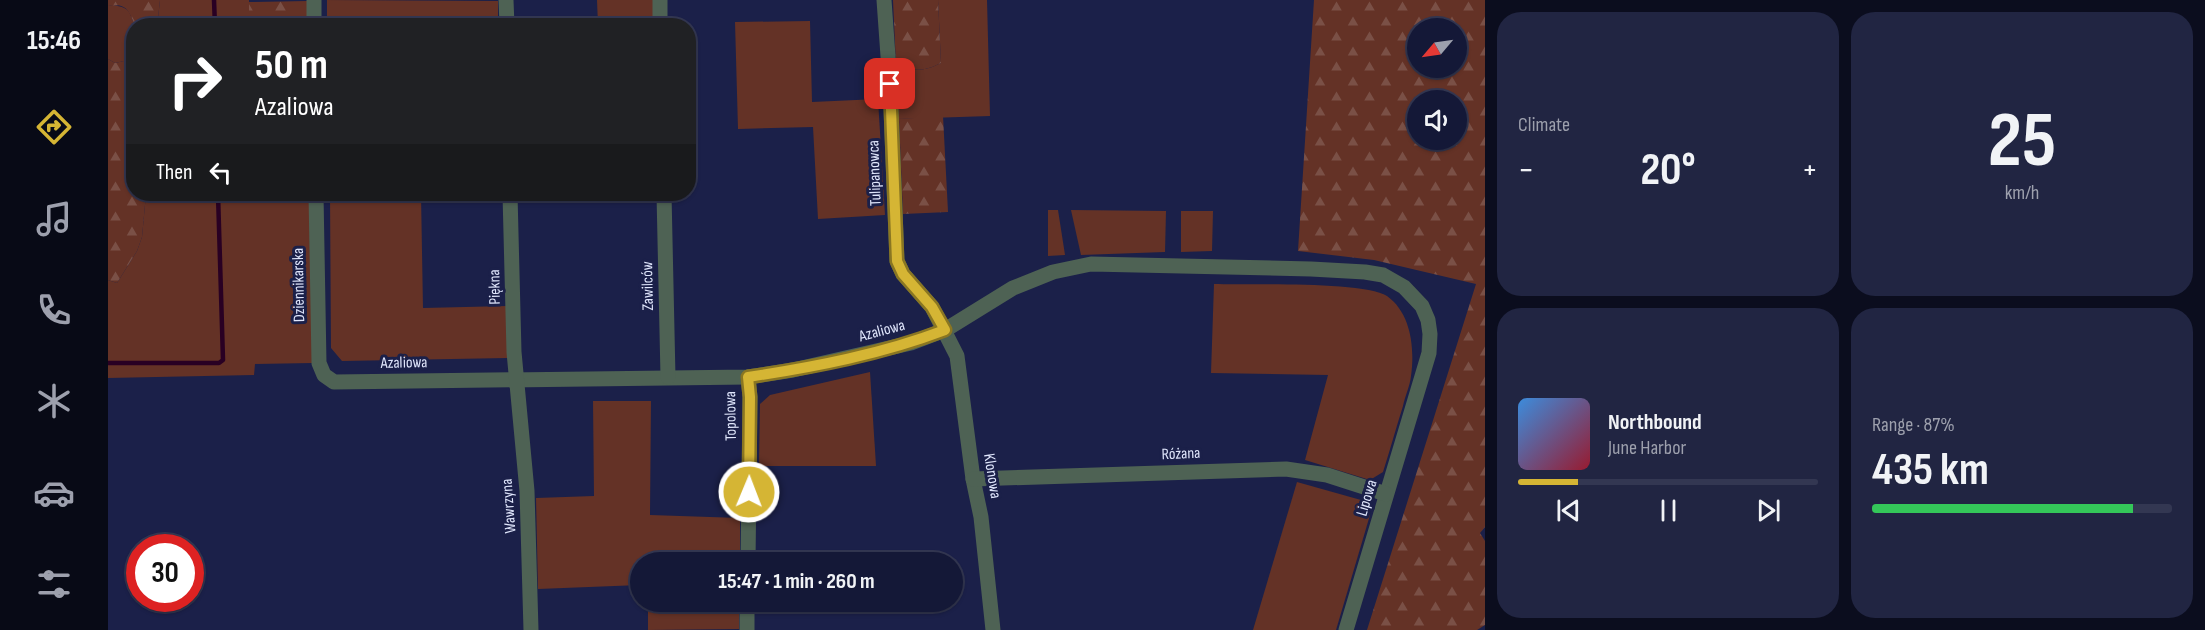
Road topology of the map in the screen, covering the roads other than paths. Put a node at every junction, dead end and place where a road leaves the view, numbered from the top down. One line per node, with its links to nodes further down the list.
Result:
1 (314, 0): 5 (street)
2 (506, 0): 6 (street)
3 (660, 0): 7 (street)
4 (884, 0): 11 (street, Tulipanowca)
5 (314, 18)
6 (507, 18)
7 (660, 18)
8 (316, 201): 12 (street, Dziennikarska)
9 (510, 201): 16 (street, Piękna)
10 (664, 201): 13 (street, Zawilców)
11 (945, 330): 14 (street, Azaliowa); 15 (street, Azaliowa); 17 (street, Klonowa)
12 (324, 375): 16 (street, Azaliowa)
13 (668, 377): 14 (street, Azaliowa); 16 (street, Azaliowa)
14 (748, 377): 19 (street, Topolowa)
15 (1422, 377): 18 (street, Lipowa)
16 (516, 380): 21 (street, Wawrzyna)
17 (973, 479): 18 (street, Różana); 23 (street, Klonowa)
18 (1386, 494): 24 (street, Lipowa)
19 (748, 552)
20 (747, 612): 22 (street)
21 (531, 630)
22 (747, 630)
23 (993, 630)
24 (1346, 630)

